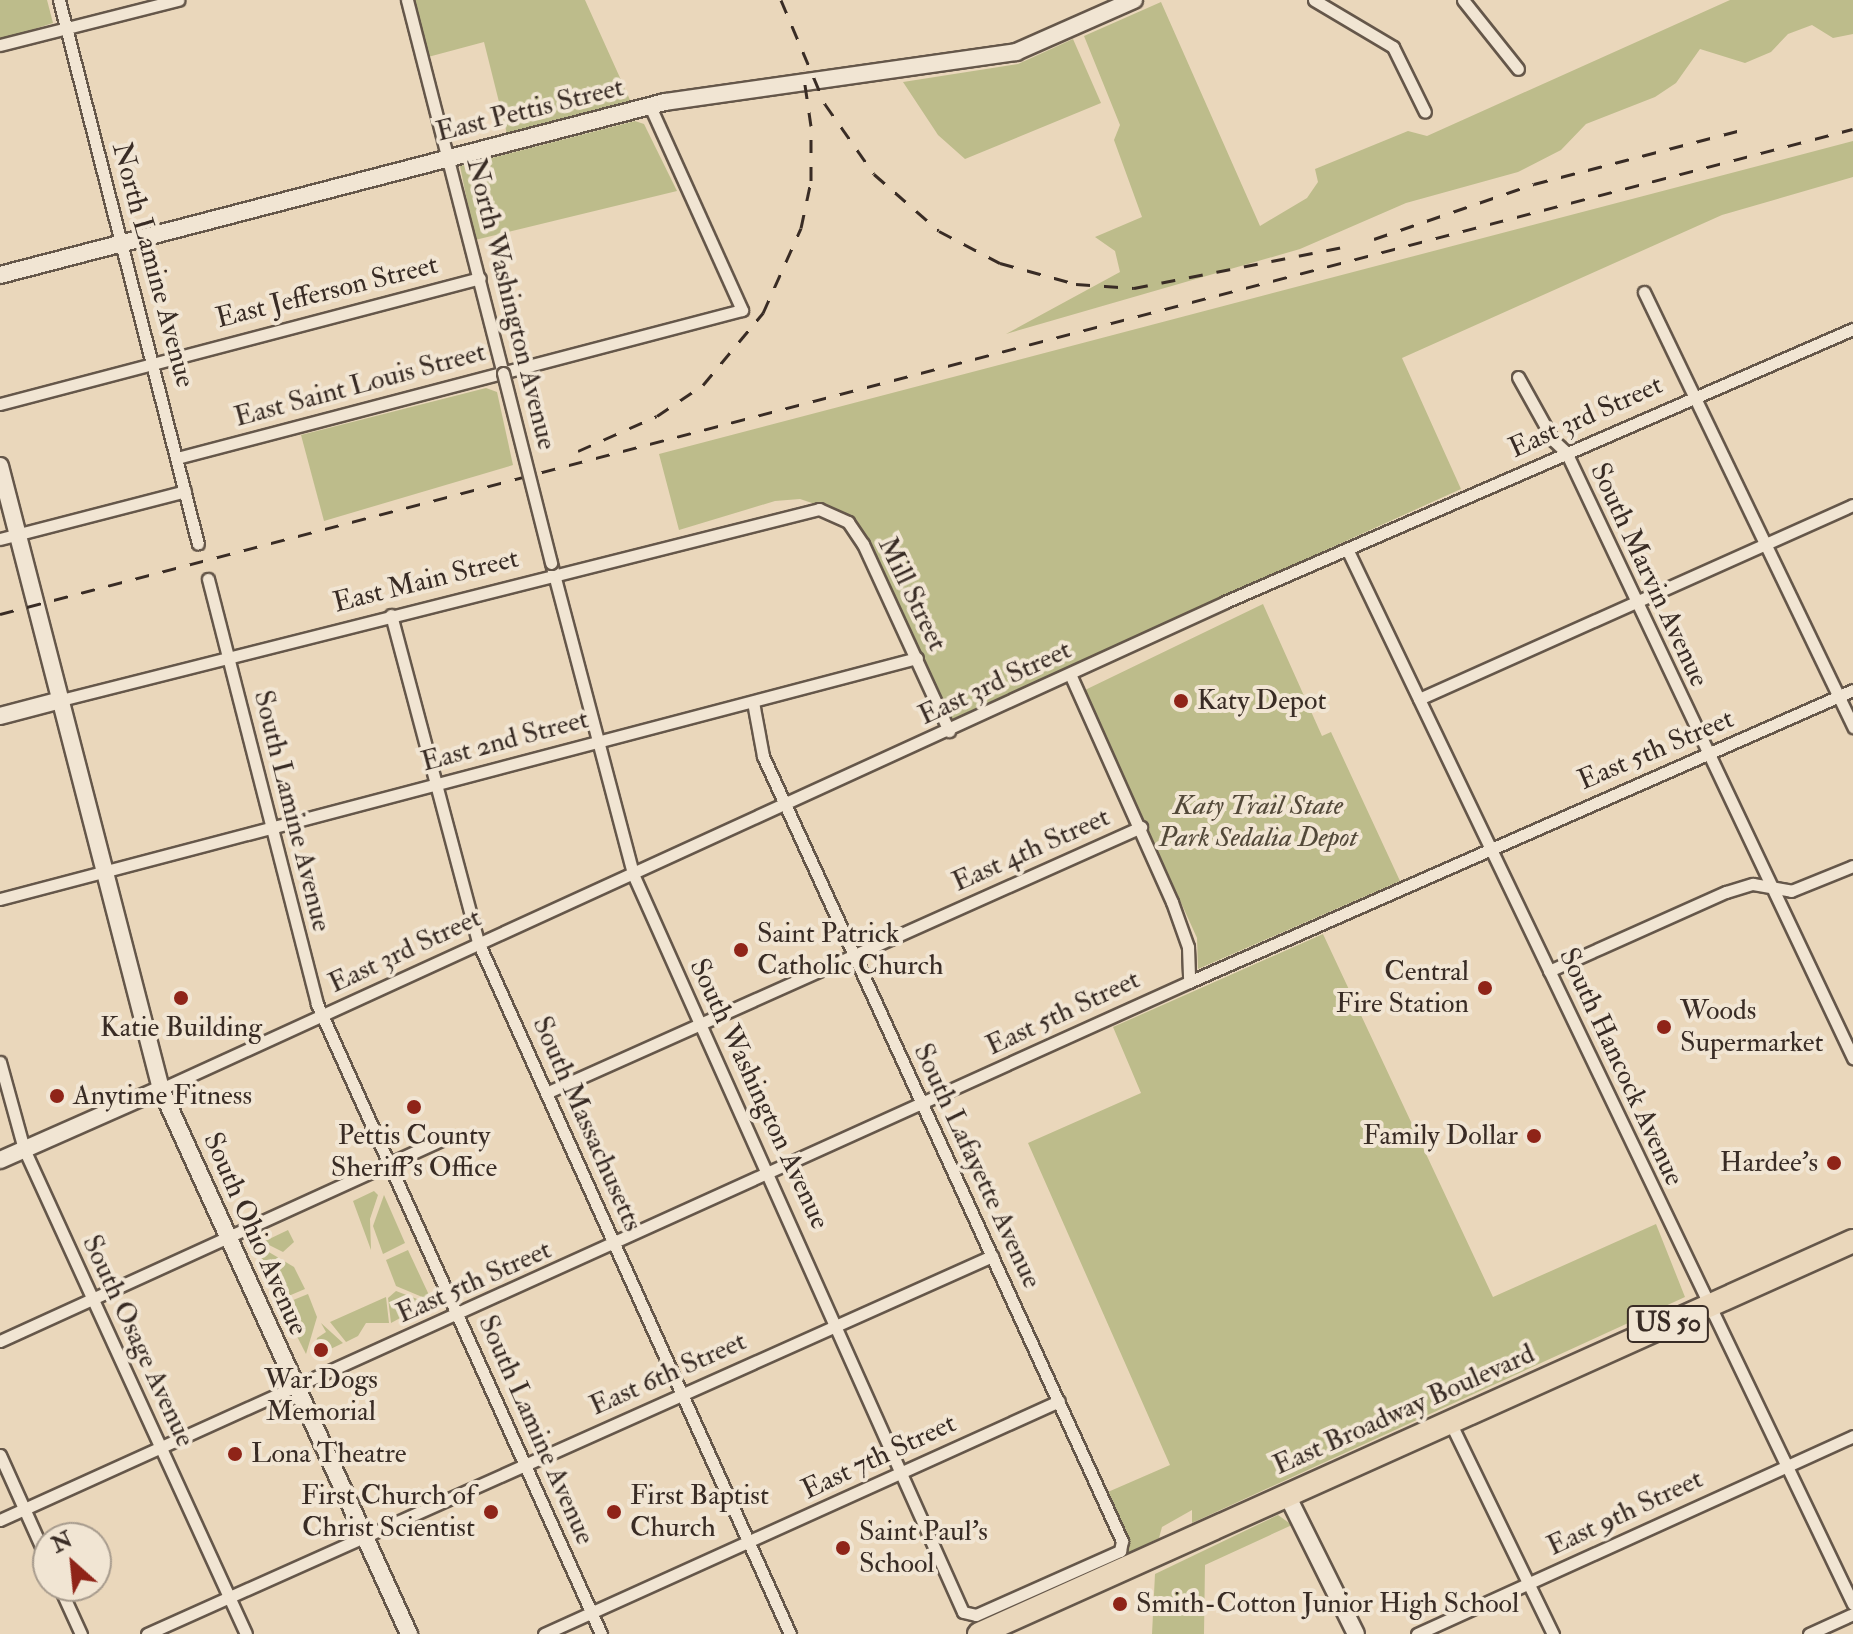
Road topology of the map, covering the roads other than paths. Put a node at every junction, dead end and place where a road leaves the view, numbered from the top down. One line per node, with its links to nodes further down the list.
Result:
1 (59, 0): 7 (street, North Lamine Avenue)
2 (178, 0): 7 (street)
3 (407, 0): 12 (street, North Washington Avenue)
4 (1134, 0): 10 (main road, East Pettis Street)
5 (1314, 0): 11 (street)
6 (1463, 0): 9 (street)
7 (66, 29): 8 (street); 13 (street, North Lamine Avenue)
8 (0, 45)
9 (1518, 69)
10 (650, 106): 12 (main road, East Pettis Street); 19 (street, East Saint Louis Street)
11 (1425, 112)
12 (449, 157): 13 (main road, East Pettis Street); 15 (street, North Washington Avenue)
13 (122, 243): 14 (main road, East Pettis Street); 18 (street, North Lamine Avenue)
14 (0, 275)
15 (480, 278): 18 (street, East Jefferson Street); 19 (street, North Washington Avenue)
16 (1644, 292): 21 (street)
17 (1853, 329): 21 (street, East 3rd Street)
18 (155, 360): 22 (street, East Jefferson Street); 24 (street, North Lamine Avenue)
19 (503, 373): 24 (street, East Saint Louis Street); 34 (street, North Washington Avenue, bridge)
20 (1518, 377): 23 (street, South Marvin Avenue)
21 (1693, 397): 23 (street, East 3rd Street); 32 (street)
22 (0, 404)
23 (1566, 452): 33 (street, East 3rd Street); 36 (street, South Marvin Avenue)
24 (177, 458): 26 (street, North Lamine Avenue)
25 (0, 466): 29 (main road, South Ohio Avenue)
26 (185, 491): 29 (street); 31 (street, North Lamine Avenue)
27 (1853, 505): 32 (street)
28 (804, 510): 34 (street, East Main Street); 39 (street, Mill Street)
29 (18, 534): 30 (street); 44 (main road, South Ohio Avenue)
30 (0, 539)
31 (198, 544)
32 (1765, 545): 36 (street); 42 (street)
33 (1347, 549): 40 (street, East 3rd Street); 43 (street, South Hancock Avenue)
34 (552, 568): 37 (street, East Main Street); 49 (street, South Washington Avenue)
35 (208, 579): 38 (street)
36 (1635, 603): 43 (street); 50 (street, South Marvin Avenue)
37 (391, 615): 38 (street, East Main Street); 51 (street, South Massachusetts)
38 (228, 657): 44 (street, East Main Street); 54 (street, South Lamine Avenue)
39 (917, 658): 45 (street, East 2nd Street); 48 (street, Mill Street)
40 (1070, 674): 48 (street, East 3rd Street); 53 (street)
41 (1853, 690): 42 (street, East 5th Street)
42 (1838, 696): 47 (street); 50 (street, East 5th Street)
43 (1419, 699): 55 (street, South Hancock Avenue)
44 (61, 700): 46 (main road); 57 (main road, South Ohio Avenue)
45 (753, 702): 49 (street, East 2nd Street); 52 (street, South Lafayette Avenue)
46 (0, 716)
47 (1853, 727)
48 (949, 731): 52 (street, East 3rd Street)
49 (600, 741): 51 (street, East 2nd Street); 58 (street, South Washington Avenue)
50 (1706, 755): 55 (street, East 5th Street); 59 (street, South Marvin Avenue)
51 (434, 784): 54 (street, East 2nd Street); 61 (street, South Massachusetts)
52 (787, 807): 58 (street, East 3rd Street); 62 (street, South Lafayette Avenue)
53 (1141, 827): 62 (street, East 4th Street); 64 (street)
54 (272, 830): 57 (street, East 2nd Street); 65 (street, South Lamine Avenue)
55 (1490, 848): 63 (street, South Hancock Avenue); 64 (street, East 5th Street)
56 (1853, 866): 59 (street)
57 (106, 873): 60 (street, East 2nd Street); 70 (main road, South Ohio Avenue)
58 (633, 874): 61 (street, East 3rd Street); 66 (street, South Washington Avenue)
59 (1768, 885): 63 (street); 67 (street, South Marvin Avenue)
60 (0, 899)
61 (478, 942): 65 (street, East 3rd Street); 71 (street, South Massachusetts)
62 (854, 957): 66 (street, East 4th Street); 72 (street, South Lafayette Avenue)
63 (1549, 971): 83 (street, South Hancock Avenue)
64 (1189, 982): 72 (street, East 5th Street)
65 (322, 1017): 70 (street, East 3rd Street); 76 (street, South Lamine Avenue)
66 (703, 1024): 71 (street, East 4th Street); 77 (street, South Washington Avenue)
67 (1850, 1044): 68 (street, South Marvin Avenue)
68 (1853, 1058)
69 (0, 1062): 74 (street, South Osage Avenue)
70 (161, 1089): 74 (main road); 78 (main road, South Ohio Avenue)
71 (546, 1093): 80 (street, South Massachusetts)
72 (922, 1104): 77 (street, East 5th Street); 81 (street, South Lafayette Avenue)
73 (444, 1139): 76 (street)
74 (24, 1149): 75 (main road); 82 (street, South Osage Avenue)
75 (0, 1160)
76 (388, 1164): 78 (street); 84 (street, South Lamine Avenue)
77 (769, 1174): 80 (street, East 5th Street); 85 (street, South Washington Avenue)
78 (227, 1237): 82 (street); 87 (main road, South Ohio Avenue)
79 (1853, 1241): 83 (highway, East Broadway Boulevard / US 50)
80 (614, 1244): 84 (street, East 5th Street); 88 (street, South Massachusetts)
81 (992, 1256): 85 (street, East 6th Street); 89 (street, South Lafayette Avenue)
82 (92, 1299): 86 (street); 92 (street, South Osage Avenue)
83 (1707, 1307): 90 (highway, East Broadway Boulevard / US 50); 95 (street, South Hancock Avenue)
84 (459, 1316): 87 (street, East 5th Street); 94 (street, South Lamine Avenue)
85 (835, 1326): 88 (street, East 6th Street); 96 (street, South Washington Avenue)
86 (0, 1341)
87 (297, 1387): 92 (street, East 5th Street); 101 (main road, South Ohio Avenue)
88 (682, 1395): 94 (street, East 6th Street); 102 (street, South Massachusetts)
89 (1059, 1401): 96 (street, East 7th Street); 109 (street, South Lafayette Avenue)
90 (1450, 1422): 97 (highway, East Broadway Boulevard / US 50); 103 (street)
91 (1853, 1436): 95 (street, East 9th Street)
92 (161, 1448): 98 (street, East 5th Street); 104 (street, South Osage Avenue)
93 (0, 1455): 98 (street)
94 (525, 1465): 101 (street, East 6th Street); 107 (street, South Lamine Avenue)
95 (1785, 1466): 103 (street, East 9th Street); 106 (street, South Hancock Avenue)
96 (902, 1472): 102 (street, East 7th Street); 109 (street, South Washington Avenue)
97 (1287, 1495): 109 (highway, East Broadway Boulevard / US 50); 117 (main road)
98 (24, 1509): 99 (street, East 5th Street); 100 (street)
99 (0, 1520)
100 (32, 1527)
101 (365, 1537): 104 (street, East 6th Street); 113 (main road, South Ohio Avenue)
102 (749, 1543): 107 (street, East 7th Street); 116 (street, South Massachusetts)
103 (1528, 1583): 118 (street, East 9th Street); 119 (street)
104 (229, 1597): 111 (street, East 6th Street); 112 (street, South Osage Avenue)
105 (66, 1602): 110 (street)
106 (1853, 1604)
107 (592, 1613): 114 (street, East 7th Street); 115 (street, South Lamine Avenue)
108 (1853, 1614): 120 (street)
109 (974, 1625)
110 (81, 1634)
111 (147, 1634)
112 (246, 1634)
113 (409, 1634)
114 (544, 1634)
115 (601, 1634)
116 (790, 1634)
117 (1356, 1634)
118 (1417, 1634)
119 (1553, 1634)
120 (1809, 1634)

